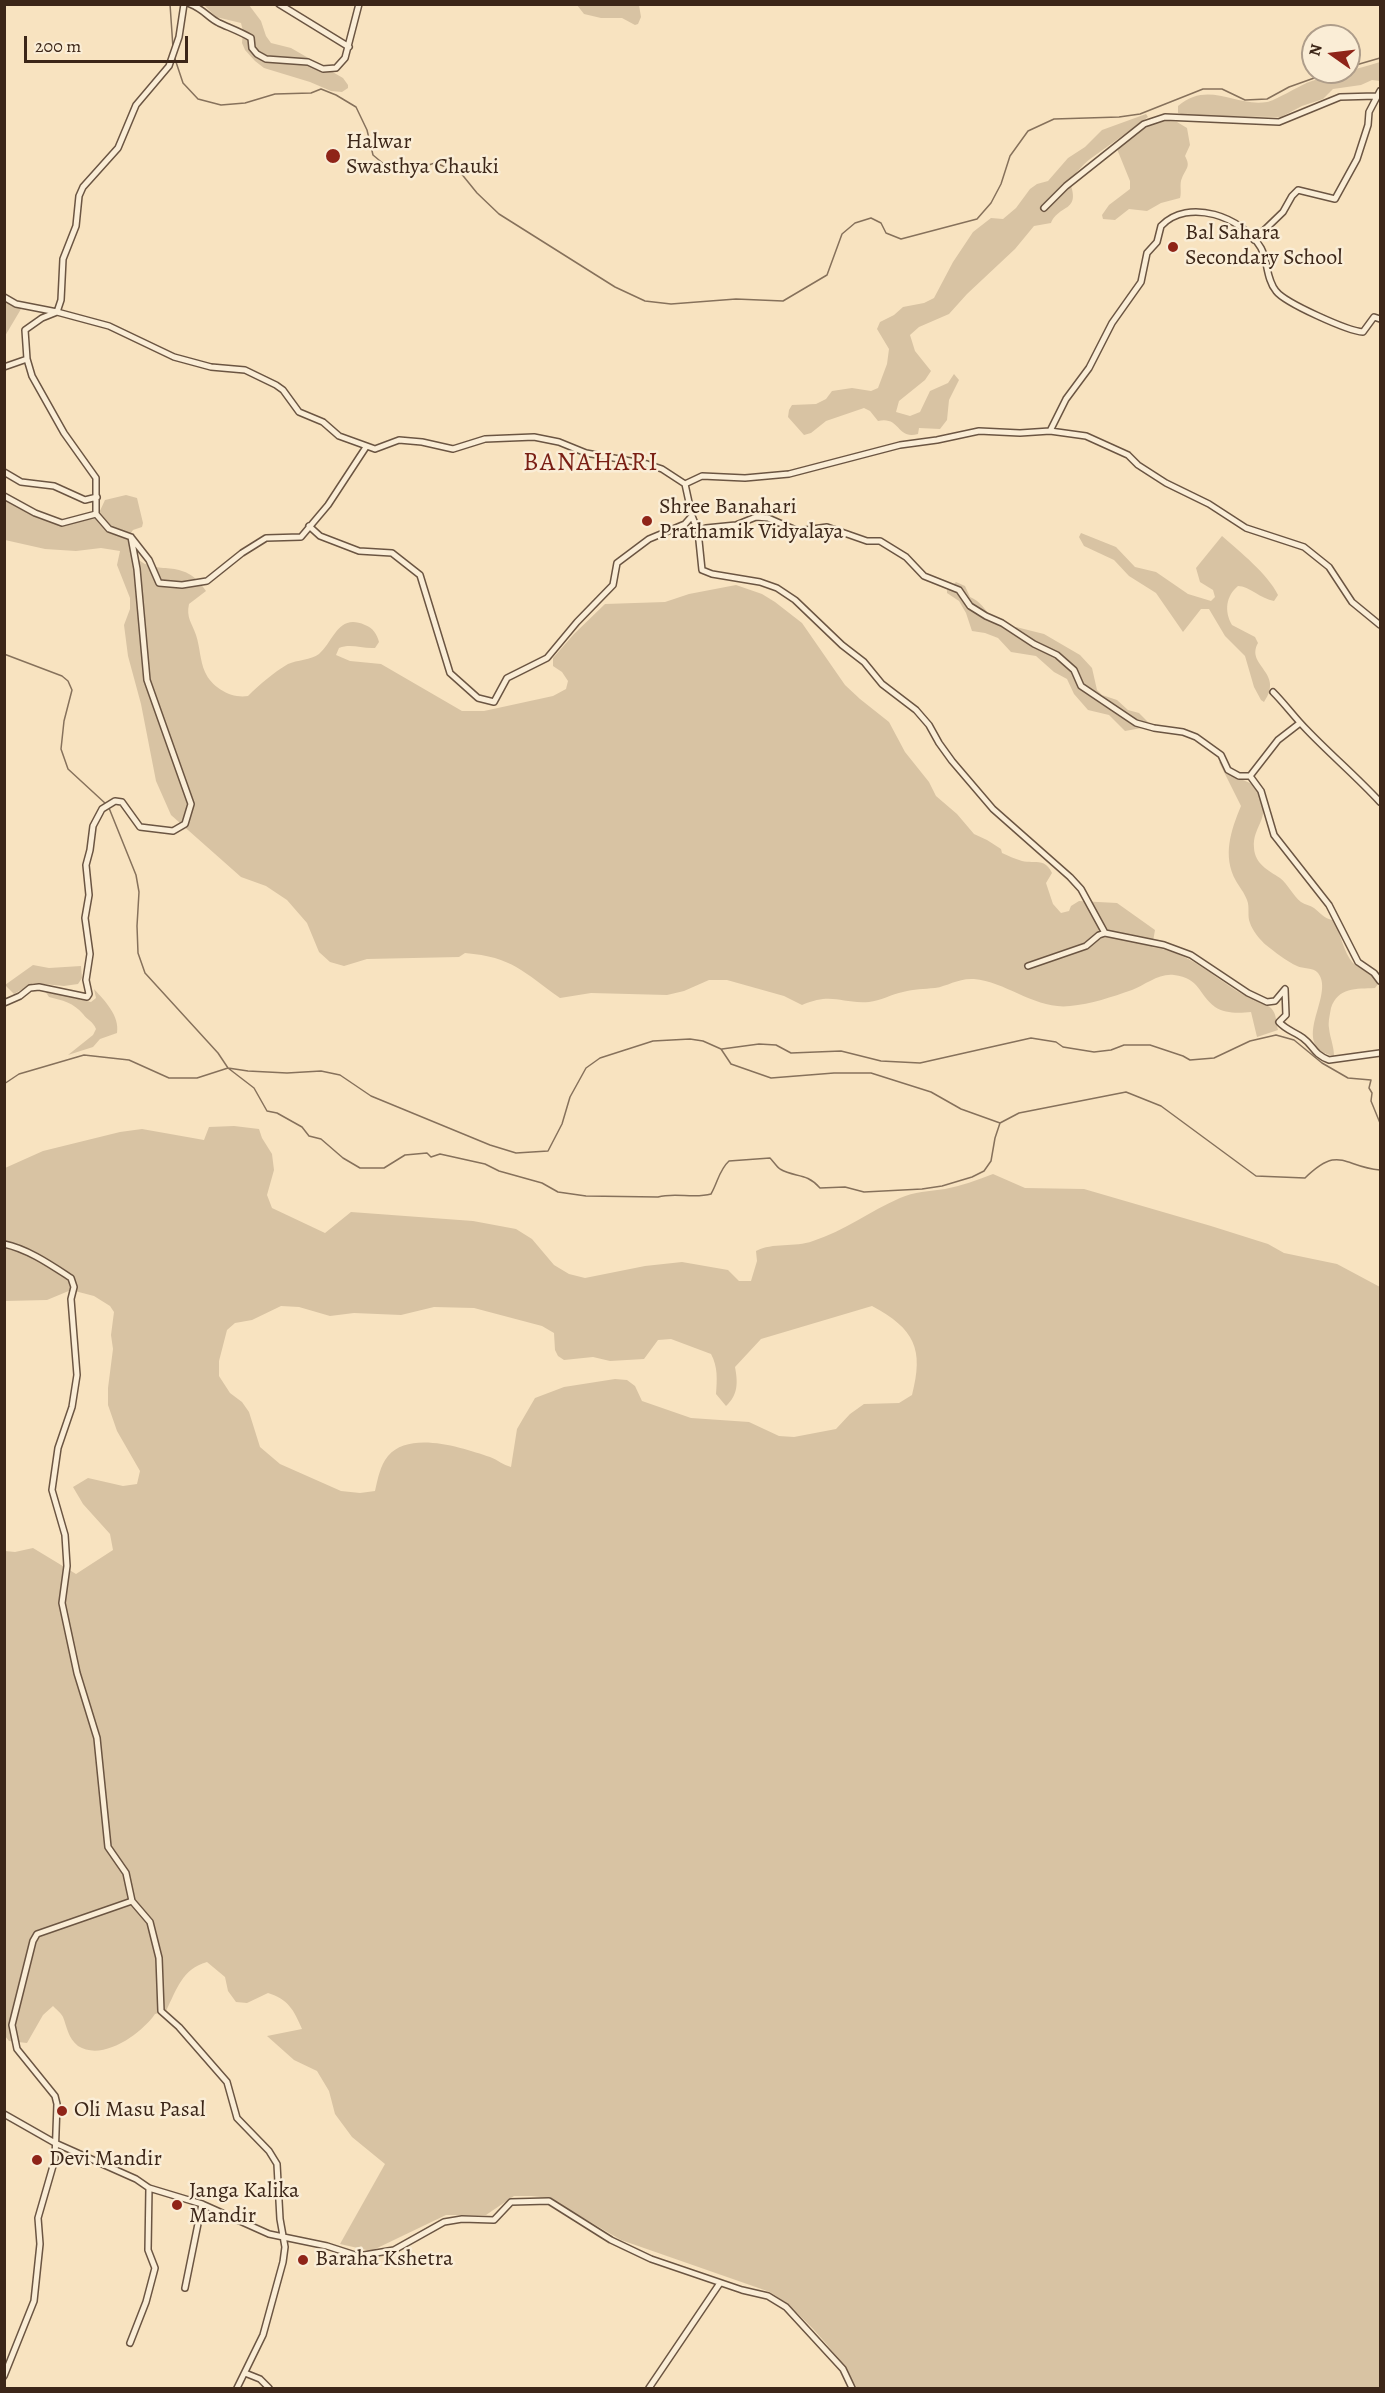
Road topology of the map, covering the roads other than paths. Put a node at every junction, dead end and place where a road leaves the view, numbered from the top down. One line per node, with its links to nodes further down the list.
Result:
1 (184, 4): 11 (street)
2 (190, 4): 6 (street)
3 (279, 4): 5 (street)
4 (359, 4): 6 (street)
5 (288, 7): 6 (street)
6 (349, 47)
7 (1378, 94): 8 (street); 9 (street)
8 (1044, 207)
9 (1254, 240): 12 (street); 15 (street)
10 (4, 297): 11 (street)
11 (57, 312): 13 (street); 16 (street)
12 (1380, 319)
13 (27, 359): 14 (street); 20 (street)
14 (4, 367)
15 (1050, 431): 18 (street); 26 (street)
16 (366, 447): 18 (street); 23 (street)
17 (4, 472): 20 (street)
18 (685, 484): 22 (street)
19 (4, 496): 21 (street)
20 (97, 497): 21 (street)
21 (96, 514): 25 (street)
22 (692, 516): 23 (street); 24 (street)
23 (309, 526): 25 (street)
24 (698, 531): 29 (street); 31 (street)
25 (131, 537): 34 (street)
26 (1380, 626)
27 (1273, 692): 28 (street)
28 (1300, 723): 29 (street); 30 (street)
29 (1250, 776): 33 (street)
30 (1380, 802)
31 (1105, 933): 32 (street); 35 (street)
32 (1028, 966)
33 (1380, 981)
34 (4, 1003)
35 (1380, 1053)
36 (4, 1244): 37 (street)
37 (132, 1901): 39 (street); 42 (street)
38 (4, 2114): 39 (street)
39 (55, 2143): 40 (street); 47 (street)
40 (149, 2188): 41 (street); 45 (street)
41 (201, 2204): 42 (street); 44 (street)
42 (284, 2238): 43 (street); 46 (street)
43 (720, 2283): 50 (street); 51 (street)
44 (185, 2288)
45 (130, 2343)
46 (245, 2373): 48 (street); 49 (street)
47 (4, 2376)
48 (237, 2388)
49 (268, 2388)
50 (649, 2388)
51 (852, 2388)

